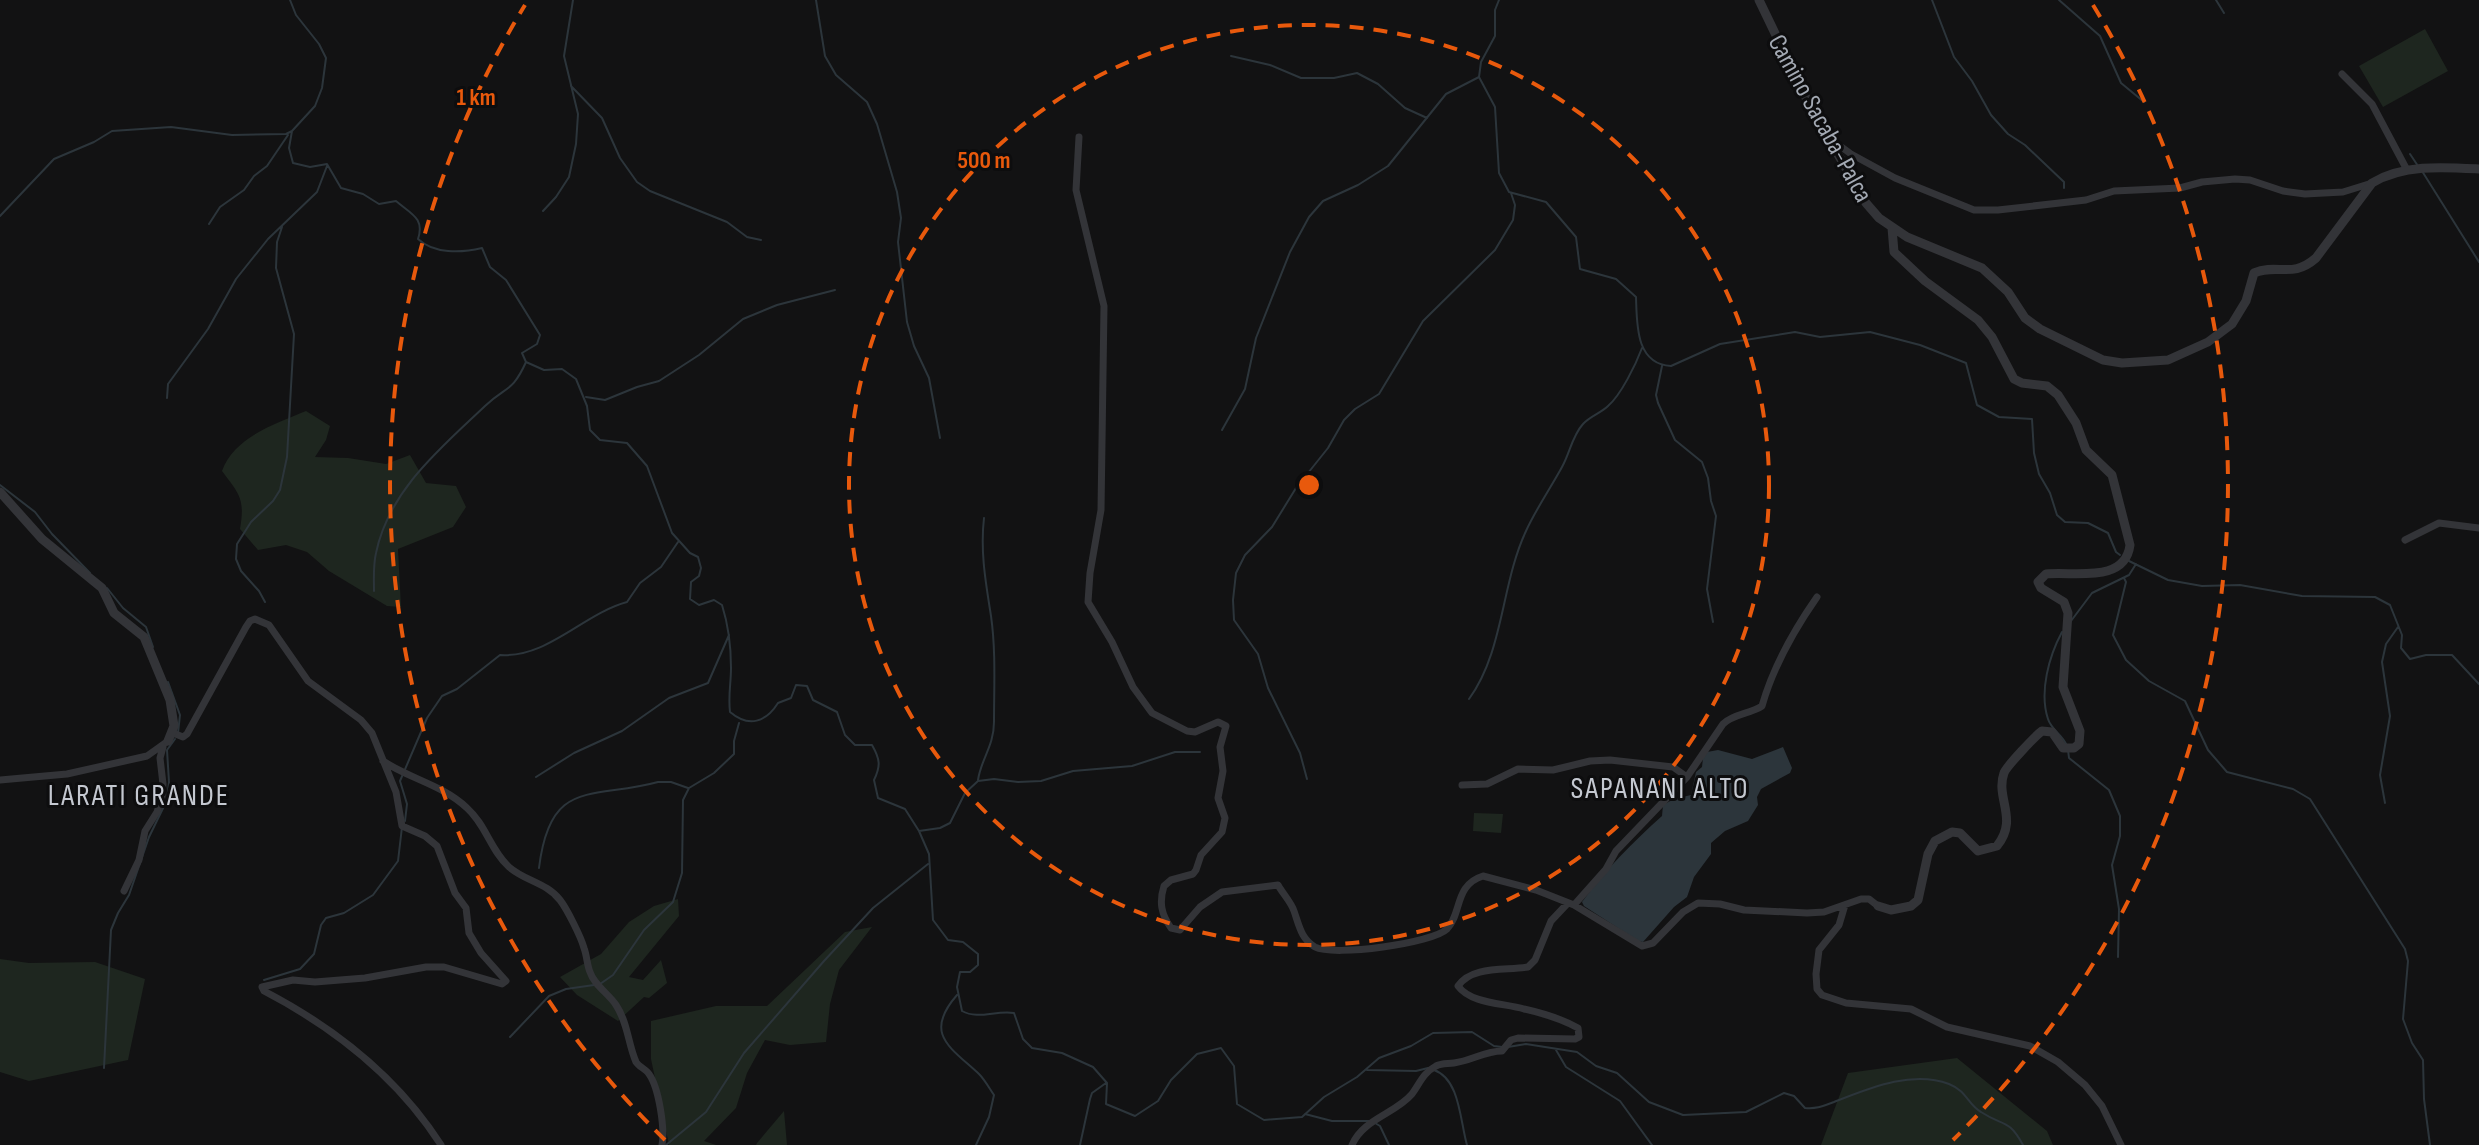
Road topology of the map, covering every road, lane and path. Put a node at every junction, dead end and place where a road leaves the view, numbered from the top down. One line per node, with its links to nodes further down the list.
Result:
1 (1759, 0): 4 (street, Camino Sacaba-Palca)
2 (2342, 74): 6 (street)
3 (1079, 137): 19 (street)
4 (1830, 139): 7 (street); 8 (street, Camino Sacaba-Palca)
5 (2479, 169): 6 (street)
6 (2407, 170): 7 (street)
7 (2372, 183): 8 (street, Camino Sacaba-Palca)
8 (1892, 228): 21 (street)
9 (0, 492): 13 (street)
10 (2479, 528): 11 (street)
11 (2405, 540)
12 (1817, 597): 15 (street)
13 (168, 739): 14 (street); 16 (street); 18 (street)
14 (382, 761): 22 (street); 23 (street)
15 (1687, 777): 17 (street); 19 (street)
16 (0, 780)
17 (1462, 785)
18 (124, 891)
19 (1570, 904): 20 (street); 24 (street)
20 (1845, 905): 21 (street); 25 (street)
21 (1878, 906)
22 (441, 1145)
23 (662, 1145)
24 (1352, 1145)
25 (2121, 1145)

